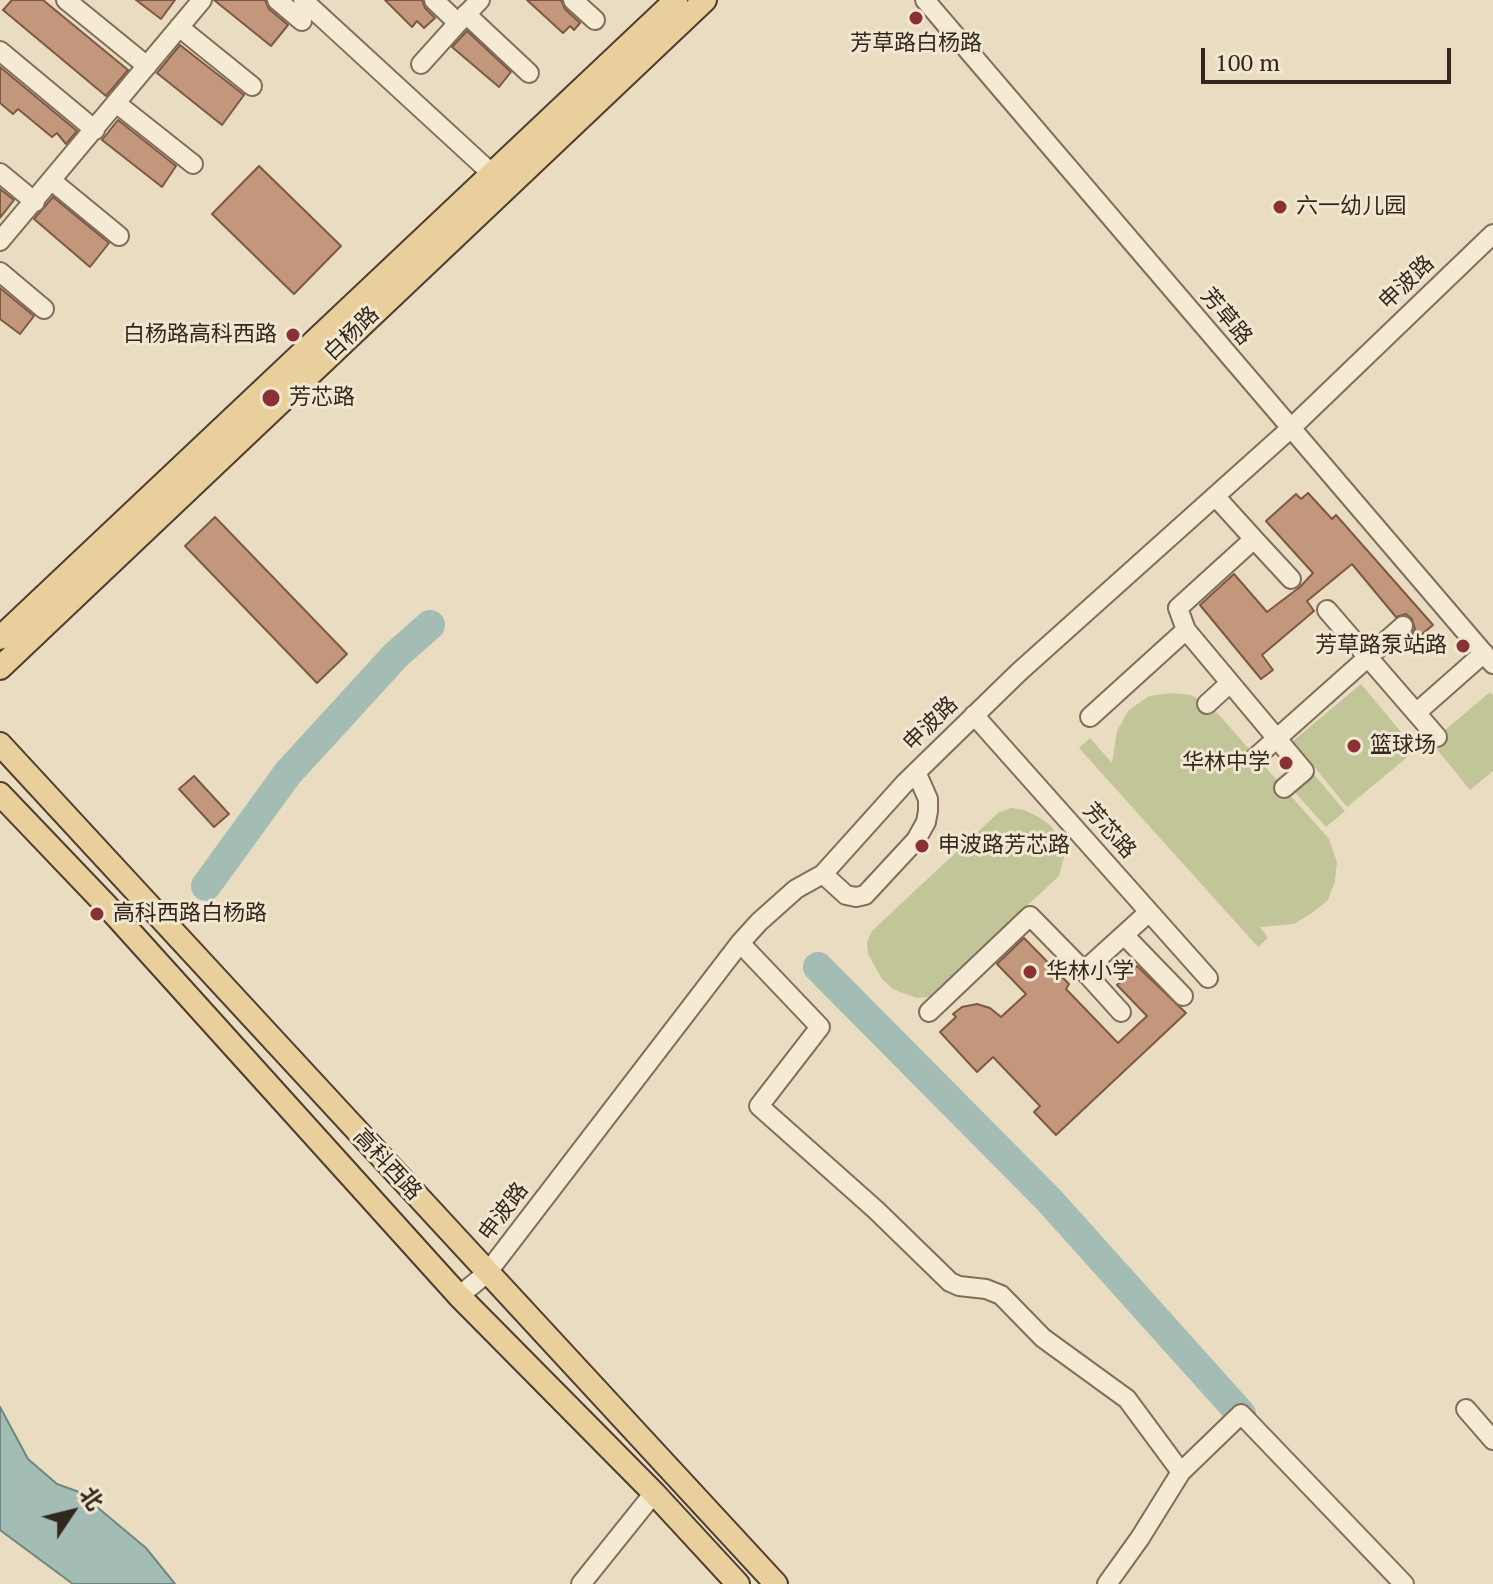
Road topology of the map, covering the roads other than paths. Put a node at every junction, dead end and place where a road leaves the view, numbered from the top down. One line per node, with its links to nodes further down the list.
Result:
1 (66, 0): 17 (street)
2 (277, 0): 13 (street)
3 (303, 0): 24 (street)
4 (434, 0): 11 (street)
5 (480, 0): 11 (street)
6 (573, 0): 12 (street)
7 (676, 0): 24 (main road, 白杨路)
8 (705, 0): 24 (main road, 白杨路)
9 (925, 0): 32 (street, 芳草路)
10 (196, 2): 14 (street)
11 (462, 18): 16 (street); 18 (street)
12 (595, 20)
13 (302, 21)
14 (179, 27): 17 (street); 19 (street)
15 (0, 51): 21 (street)
16 (421, 64)
17 (147, 66): 20 (street)
18 (529, 73)
19 (252, 86)
20 (116, 103): 21 (street); 22 (street)
21 (95, 130): 25 (street)
22 (193, 164)
23 (0, 173): 26 (street)
24 (499, 180): 39 (main road, 白杨路); 42 (main road, 白杨路)
25 (52, 181): 26 (street); 28 (street)
26 (35, 202): 29 (street)
27 (1493, 234): 32 (street, 申波路)
28 (119, 236)
29 (0, 241)
30 (0, 272): 31 (street)
31 (44, 309)
32 (1290, 429): 33 (street, 申波路); 41 (street, 芳草路)
33 (1215, 496): 34 (street); 46 (street, 申波路)
34 (1254, 539): 35 (street); 38 (street)
35 (1291, 579)
36 (1327, 610): 40 (street)
37 (1403, 626): 40 (street)
38 (1186, 630): 43 (street); 47 (street)
39 (0, 638)
40 (1367, 658): 45 (street); 49 (street)
41 (1488, 658): 45 (street)
42 (0, 668)
43 (1230, 683): 44 (street); 49 (street)
44 (1207, 704)
45 (1416, 713): 48 (street)
46 (974, 715): 52 (street, 申波路); 56 (street, 芳芯路)
47 (1090, 717)
48 (1437, 737)
49 (1277, 738): 51 (street); 53 (street)
50 (0, 744): 64 (main road, 高科西路)
51 (1256, 757)
52 (916, 772): 55 (street, 申波路); 55 (street)
53 (1284, 788)
54 (0, 794): 65 (main road, 高科西路)
55 (823, 874): 58 (street, 申波路)
56 (1149, 912): 57 (street); 60 (street, 芳芯路)
57 (1124, 935): 59 (street); 61 (street)
58 (740, 943): 64 (street, 申波路); 68 (street)
59 (1084, 971): 62 (street); 63 (street)
60 (1208, 978)
61 (1183, 996)
62 (929, 1012)
63 (1121, 1012)
64 (487, 1273): 65 (street, 申波路); 72 (main road, 高科西路)
65 (459, 1296): 69 (main road, 高科西路)
66 (1466, 1409): 67 (street)
67 (1493, 1440)
68 (1181, 1472): 73 (street); 74 (street)
69 (654, 1493): 70 (street); 71 (main road, 高科西路)
70 (581, 1584)
71 (738, 1584)
72 (776, 1584)
73 (1107, 1584)
74 (1404, 1584)

